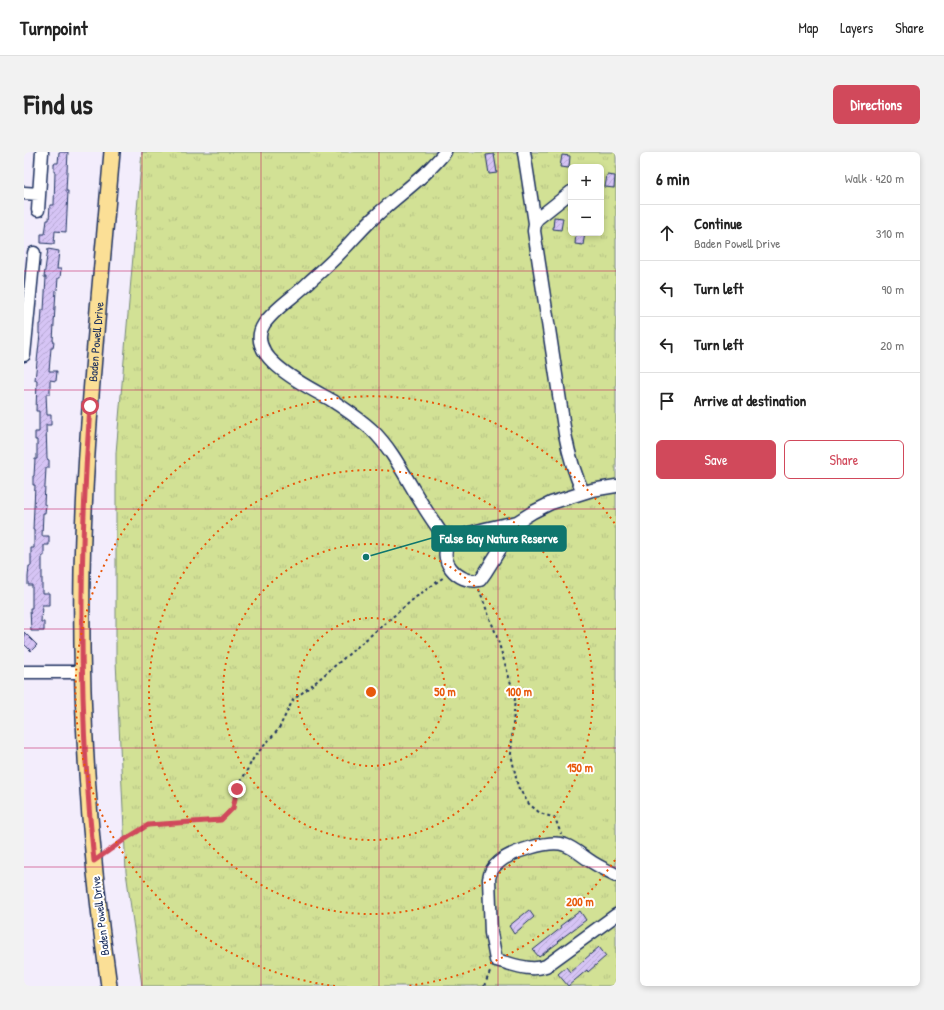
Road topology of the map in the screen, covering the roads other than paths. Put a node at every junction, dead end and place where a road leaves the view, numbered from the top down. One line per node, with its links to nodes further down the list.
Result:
1 (42, 152): 6 (street)
2 (112, 152): 18 (main road, Baden Powell Drive)
3 (445, 152): 16 (street)
4 (524, 152): 9 (street)
5 (24, 193): 6 (street)
6 (39, 194): 8 (street)
7 (568, 194): 9 (street)
8 (38, 210)
9 (535, 223): 14 (street)
10 (34, 253): 11 (street)
11 (28, 267): 12 (street)
12 (24, 355)
13 (616, 486): 14 (street)
14 (583, 492): 15 (street)
15 (517, 522): 16 (street); 16 (street)
16 (449, 545)
17 (24, 672): 18 (street)
18 (82, 672): 21 (main road, Baden Powell Drive)
19 (616, 875): 20 (street)
20 (616, 915)
21 (109, 986)

